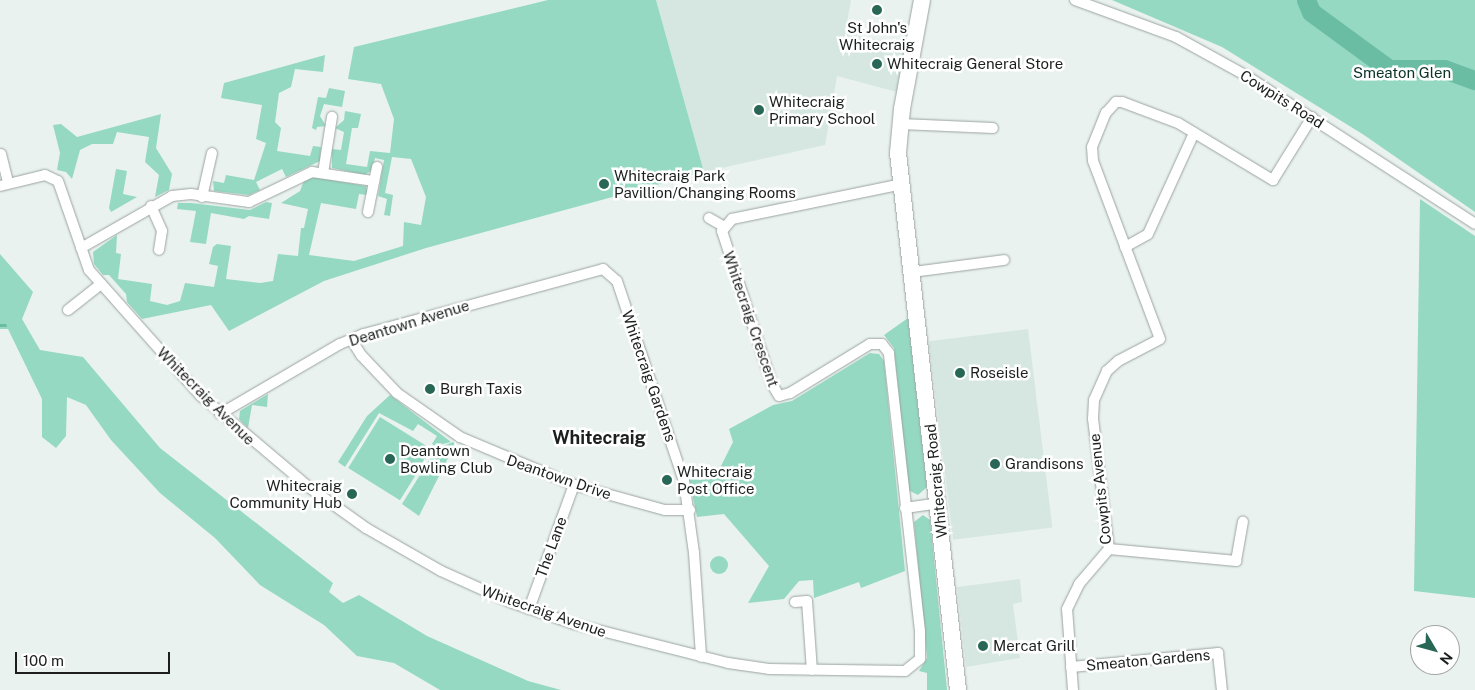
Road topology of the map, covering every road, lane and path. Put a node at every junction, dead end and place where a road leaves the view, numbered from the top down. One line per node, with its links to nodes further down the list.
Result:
1 (922, 0): 5 (main road, Whitecraig Road)
2 (1075, 0): 4 (street, Cowpits Road)
3 (332, 117): 11 (street)
4 (1312, 117): 7 (street); 19 (street, Cowpits Road)
5 (901, 124): 6 (street); 14 (main road, Whitecraig Road)
6 (993, 128)
7 (1194, 133): 21 (street); 21 (street)
8 (212, 153): 15 (street)
9 (1, 154): 13 (street)
10 (377, 167): 12 (street)
11 (323, 173): 12 (street); 15 (street)
12 (374, 181): 17 (street)
13 (4, 184): 22 (street, Whitecraig Avenue)
14 (902, 184): 20 (street); 25 (main road, Whitecraig Road)
15 (202, 197): 16 (street)
16 (151, 206): 22 (street); 23 (street)
17 (368, 212)
18 (709, 218): 20 (street)
19 (1475, 224)
20 (723, 226): 33 (street, Whitecraig Crescent)
21 (1125, 247): 36 (street, Cowpits Avenue)
22 (81, 248): 27 (street, Whitecraig Avenue)
23 (159, 250)
24 (1004, 260): 25 (street)
25 (913, 272): 32 (main road, Whitecraig Road)
26 (611, 274): 29 (street, Deantown Avenue); 34 (street, Whitecraig Gardens)
27 (101, 284): 28 (street); 30 (street, Whitecraig Avenue)
28 (68, 310)
29 (351, 339): 30 (street, Deantown Avenue); 31 (street, Deantown Drive)
30 (220, 414): 38 (street, Whitecraig Avenue)
31 (574, 485): 34 (street, Deantown Drive); 38 (street, The Lane)
32 (939, 503): 33 (street); 42 (main road, Whitecraig Road)
33 (905, 508): 41 (street, Whitecraig Avenue)
34 (690, 510): 39 (street, Whitecraig Gardens)
35 (1242, 522): 36 (street)
36 (1109, 549): 40 (street, Cowpits Avenue)
37 (795, 602): 41 (street)
38 (529, 609): 39 (street, Whitecraig Avenue)
39 (701, 656): 41 (street, Whitecraig Avenue)
40 (1071, 667): 43 (street, Cowpits Avenue); 44 (street, Smeaton Gardens)
41 (812, 670)
42 (958, 690)
43 (1073, 690)
44 (1222, 690)

